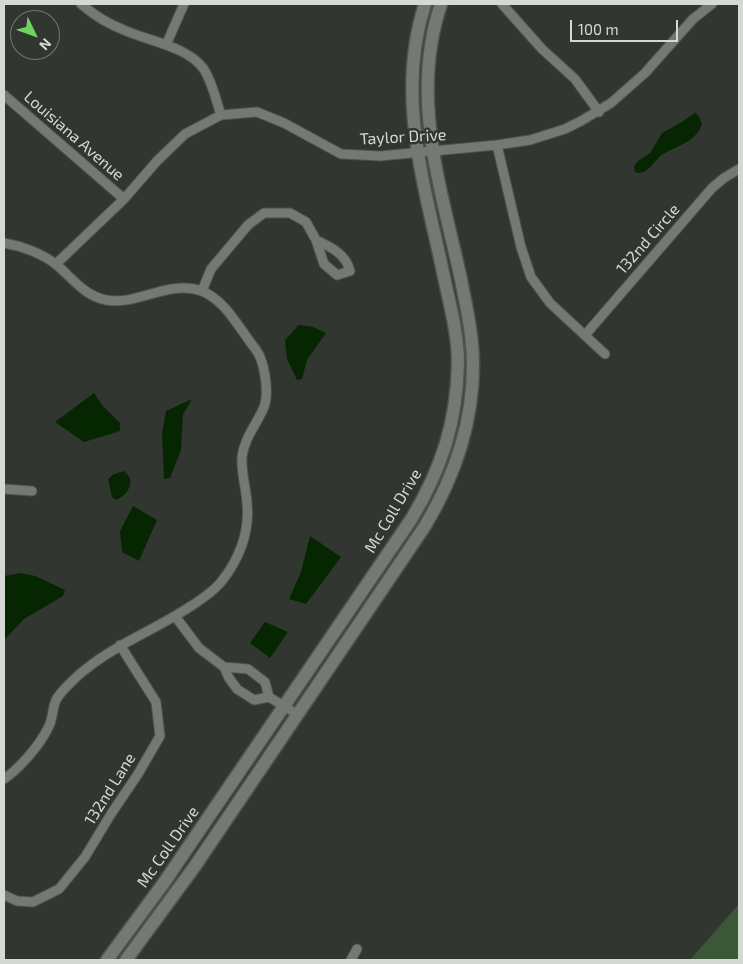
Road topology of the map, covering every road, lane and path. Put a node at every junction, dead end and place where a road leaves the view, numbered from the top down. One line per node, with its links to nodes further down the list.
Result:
1 (81, 4): 7 (street)
2 (184, 4): 7 (street)
3 (425, 4): 13 (main road, Mc Coll Drive)
4 (441, 4): 12 (main road, Mc Coll Drive)
5 (502, 4): 9 (street)
6 (707, 5): 9 (street, Taylor Drive)
7 (166, 45): 10 (street)
8 (4, 95): 15 (street, Louisiana Avenue)
9 (599, 112): 11 (street, Taylor Drive)
10 (221, 115): 13 (street, Taylor Drive); 15 (street, Taylor Drive)
11 (497, 145): 12 (street, Taylor Drive); 20 (street)
12 (433, 151): 13 (street, Taylor Drive); 29 (main road, Mc Coll Drive)
13 (418, 153): 28 (main road, Mc Coll Drive)
14 (739, 169): 20 (street, 132nd Circle)
15 (124, 200): 18 (street, Taylor Drive)
16 (316, 240): 19 (street)
17 (4, 243): 18 (street)
18 (56, 264): 19 (street)
19 (202, 291): 24 (street)
20 (586, 334): 21 (street)
21 (605, 354)
22 (4, 489): 23 (street)
23 (32, 491)
24 (175, 616): 25 (street); 26 (street)
25 (120, 645): 30 (street); 31 (street, 132nd Lane)
26 (224, 667): 27 (street); 27 (street)
27 (269, 697): 28 (street)
28 (284, 706): 29 (street); 33 (main road, Mc Coll Drive)
29 (297, 714): 34 (main road, Mc Coll Drive)
30 (4, 779)
31 (4, 895)
32 (357, 949): 35 (street)
33 (107, 960)
34 (126, 960)
35 (351, 960)

